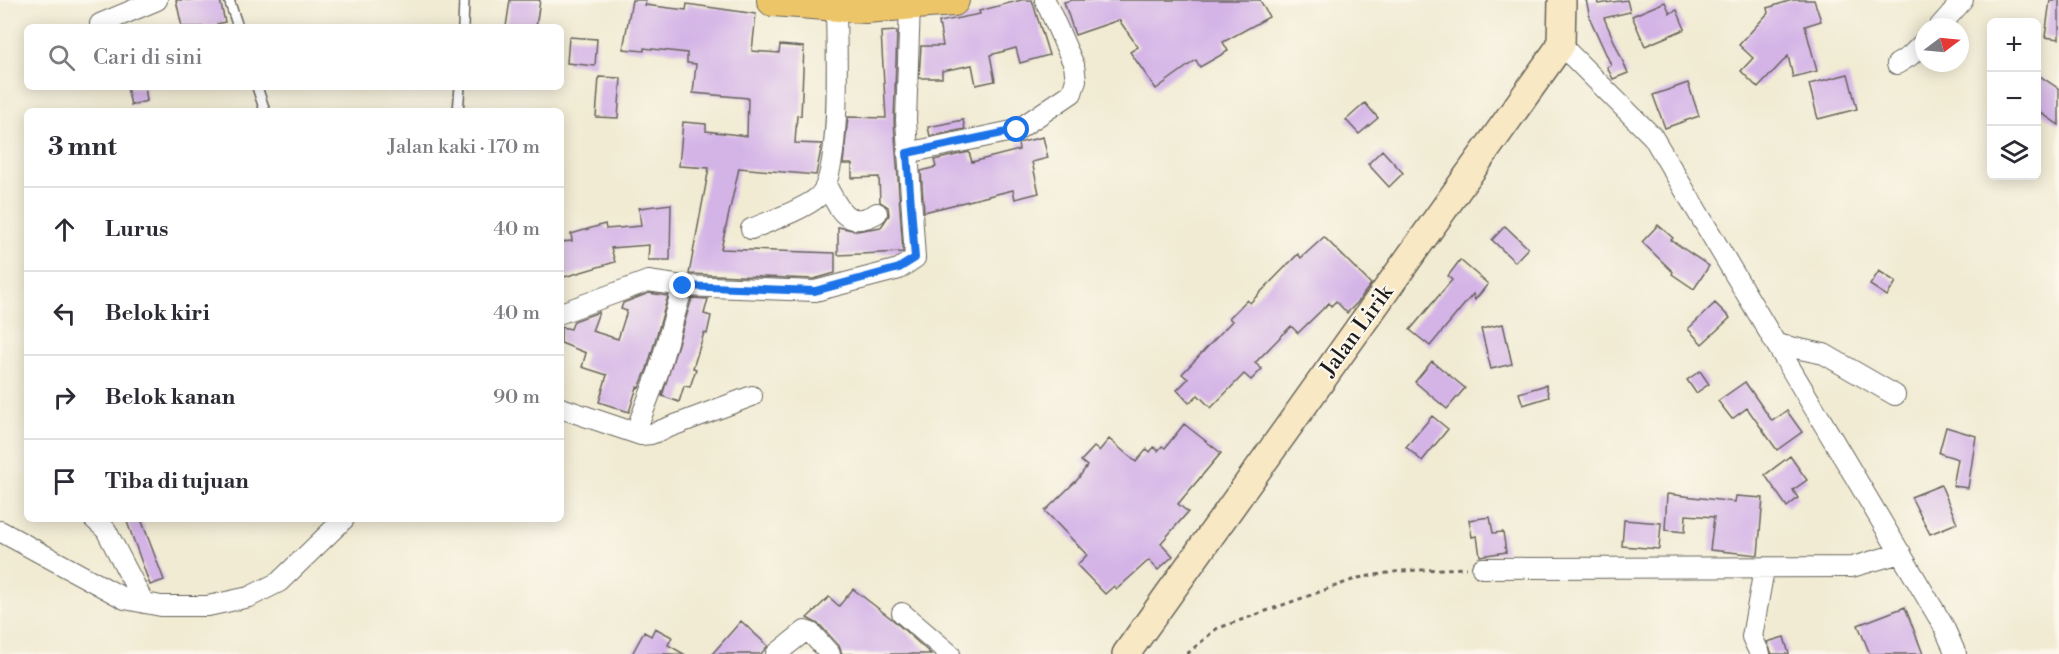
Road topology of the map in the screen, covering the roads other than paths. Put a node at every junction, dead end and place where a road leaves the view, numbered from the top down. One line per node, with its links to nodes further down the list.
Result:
1 (157, 0): 12 (street)
2 (229, 0): 13 (lane)
3 (464, 0): 14 (lane)
4 (773, 0): 9 (highway)
5 (953, 0): 10 (highway)
6 (1045, 0): 22 (street)
7 (1562, 0): 15 (main road)
8 (1963, 0): 11 (street)
9 (856, 4): 10 (highway); 23 (street)
10 (910, 5): 22 (street)
11 (1947, 18)
12 (100, 24)
13 (237, 24)
14 (463, 24)
15 (1561, 45): 28 (street); 46 (main road, Jalan Lirik)
16 (1915, 51): 17 (street)
17 (1897, 64)
18 (258, 90): 20 (lane)
19 (460, 90): 21 (lane)
20 (264, 108)
21 (458, 108)
22 (907, 153): 26 (street)
23 (827, 187): 24 (street); 25 (street)
24 (877, 213)
25 (751, 230)
26 (683, 286): 27 (street); 32 (street)
27 (564, 312)
28 (1776, 344): 29 (street); 38 (street)
29 (1895, 395)
30 (752, 396): 32 (street)
31 (564, 409): 32 (street)
32 (635, 433)
33 (97, 522): 41 (street)
34 (341, 522): 41 (street)
35 (0, 531): 36 (street)
36 (18, 541): 37 (street); 41 (street)
37 (0, 550)
38 (1901, 553): 40 (street); 48 (street)
39 (1482, 568): 40 (street)
40 (1764, 569): 47 (street)
41 (144, 603)
42 (902, 613): 45 (street)
43 (776, 654): 44 (street)
44 (830, 654)
45 (950, 654)
46 (1126, 654)
47 (1760, 654)
48 (1956, 654)

